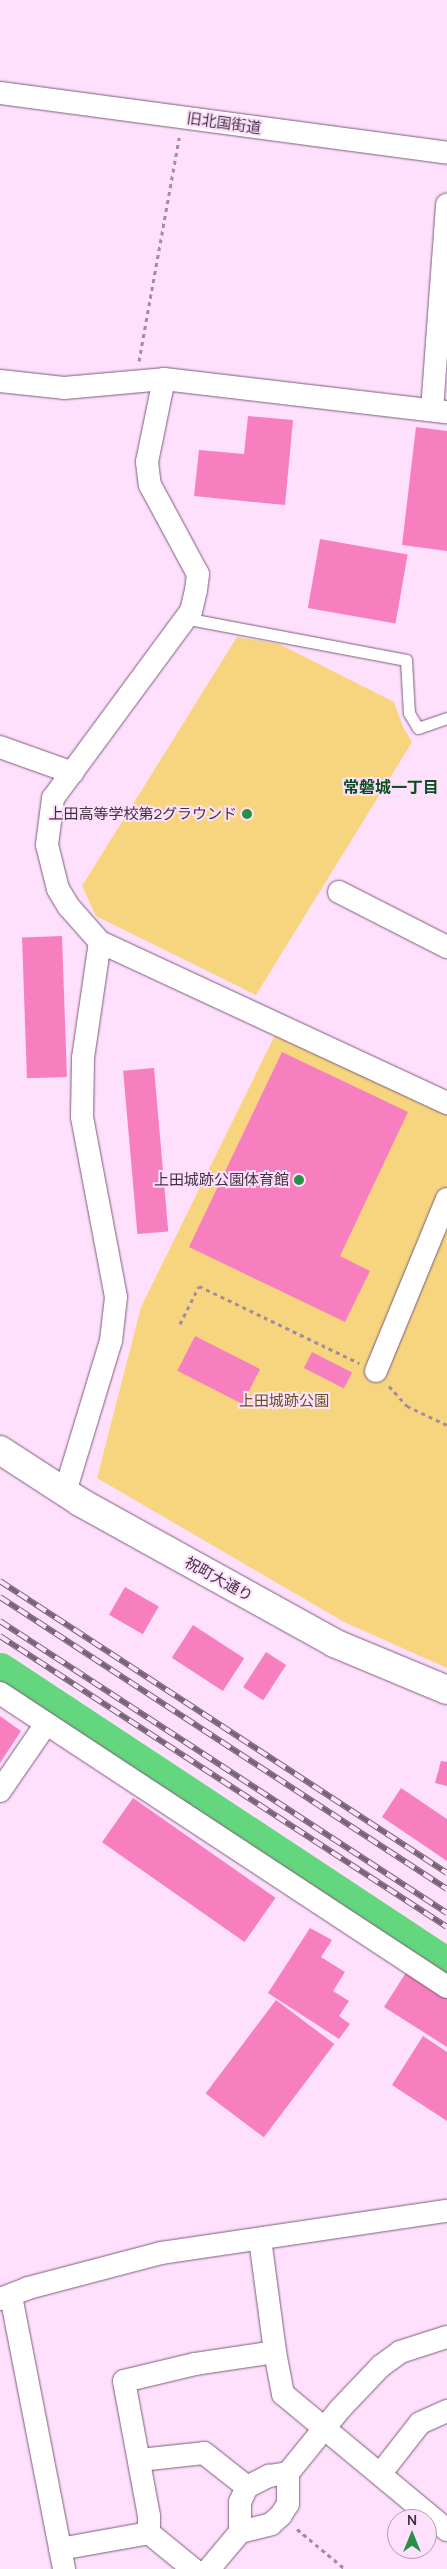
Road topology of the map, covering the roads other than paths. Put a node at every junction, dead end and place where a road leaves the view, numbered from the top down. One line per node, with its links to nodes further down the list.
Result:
1 (0, 93): 2 (street, 旧北国街道)
2 (447, 153)
3 (447, 205): 6 (street)
4 (164, 379): 5 (street); 6 (street); 7 (street)
5 (0, 380)
6 (439, 411)
7 (184, 618): 8 (lane); 10 (street)
8 (447, 718)
9 (0, 747): 10 (street)
10 (73, 774): 12 (street)
11 (338, 892): 13 (street)
12 (100, 942): 14 (street); 18 (street)
13 (447, 947)
14 (447, 1103)
15 (447, 1199): 16 (street)
16 (376, 1371)
17 (0, 1450): 18 (street, 祝町大通り)
18 (64, 1492): 19 (street, 祝町大通り)
19 (447, 1690)
20 (0, 1693): 21 (street)
21 (46, 1724): 22 (street); 23 (street)
22 (0, 1791)
23 (447, 1987)
24 (447, 2211): 25 (street)
25 (260, 2239): 26 (street); 28 (street)
26 (5, 2298): 38 (street)
27 (447, 2337): 30 (street)
28 (275, 2352): 30 (street); 31 (street)
29 (447, 2411): 33 (street)
30 (324, 2428): 32 (street); 33 (street)
31 (140, 2460): 34 (street); 36 (street)
32 (288, 2473): 34 (street); 37 (street)
33 (380, 2473): 35 (street)
34 (247, 2487): 37 (street)
35 (412, 2509)
36 (149, 2532): 38 (street); 39 (street)
37 (240, 2532): 40 (street)
38 (62, 2559)
39 (193, 2569)
40 (209, 2569)

